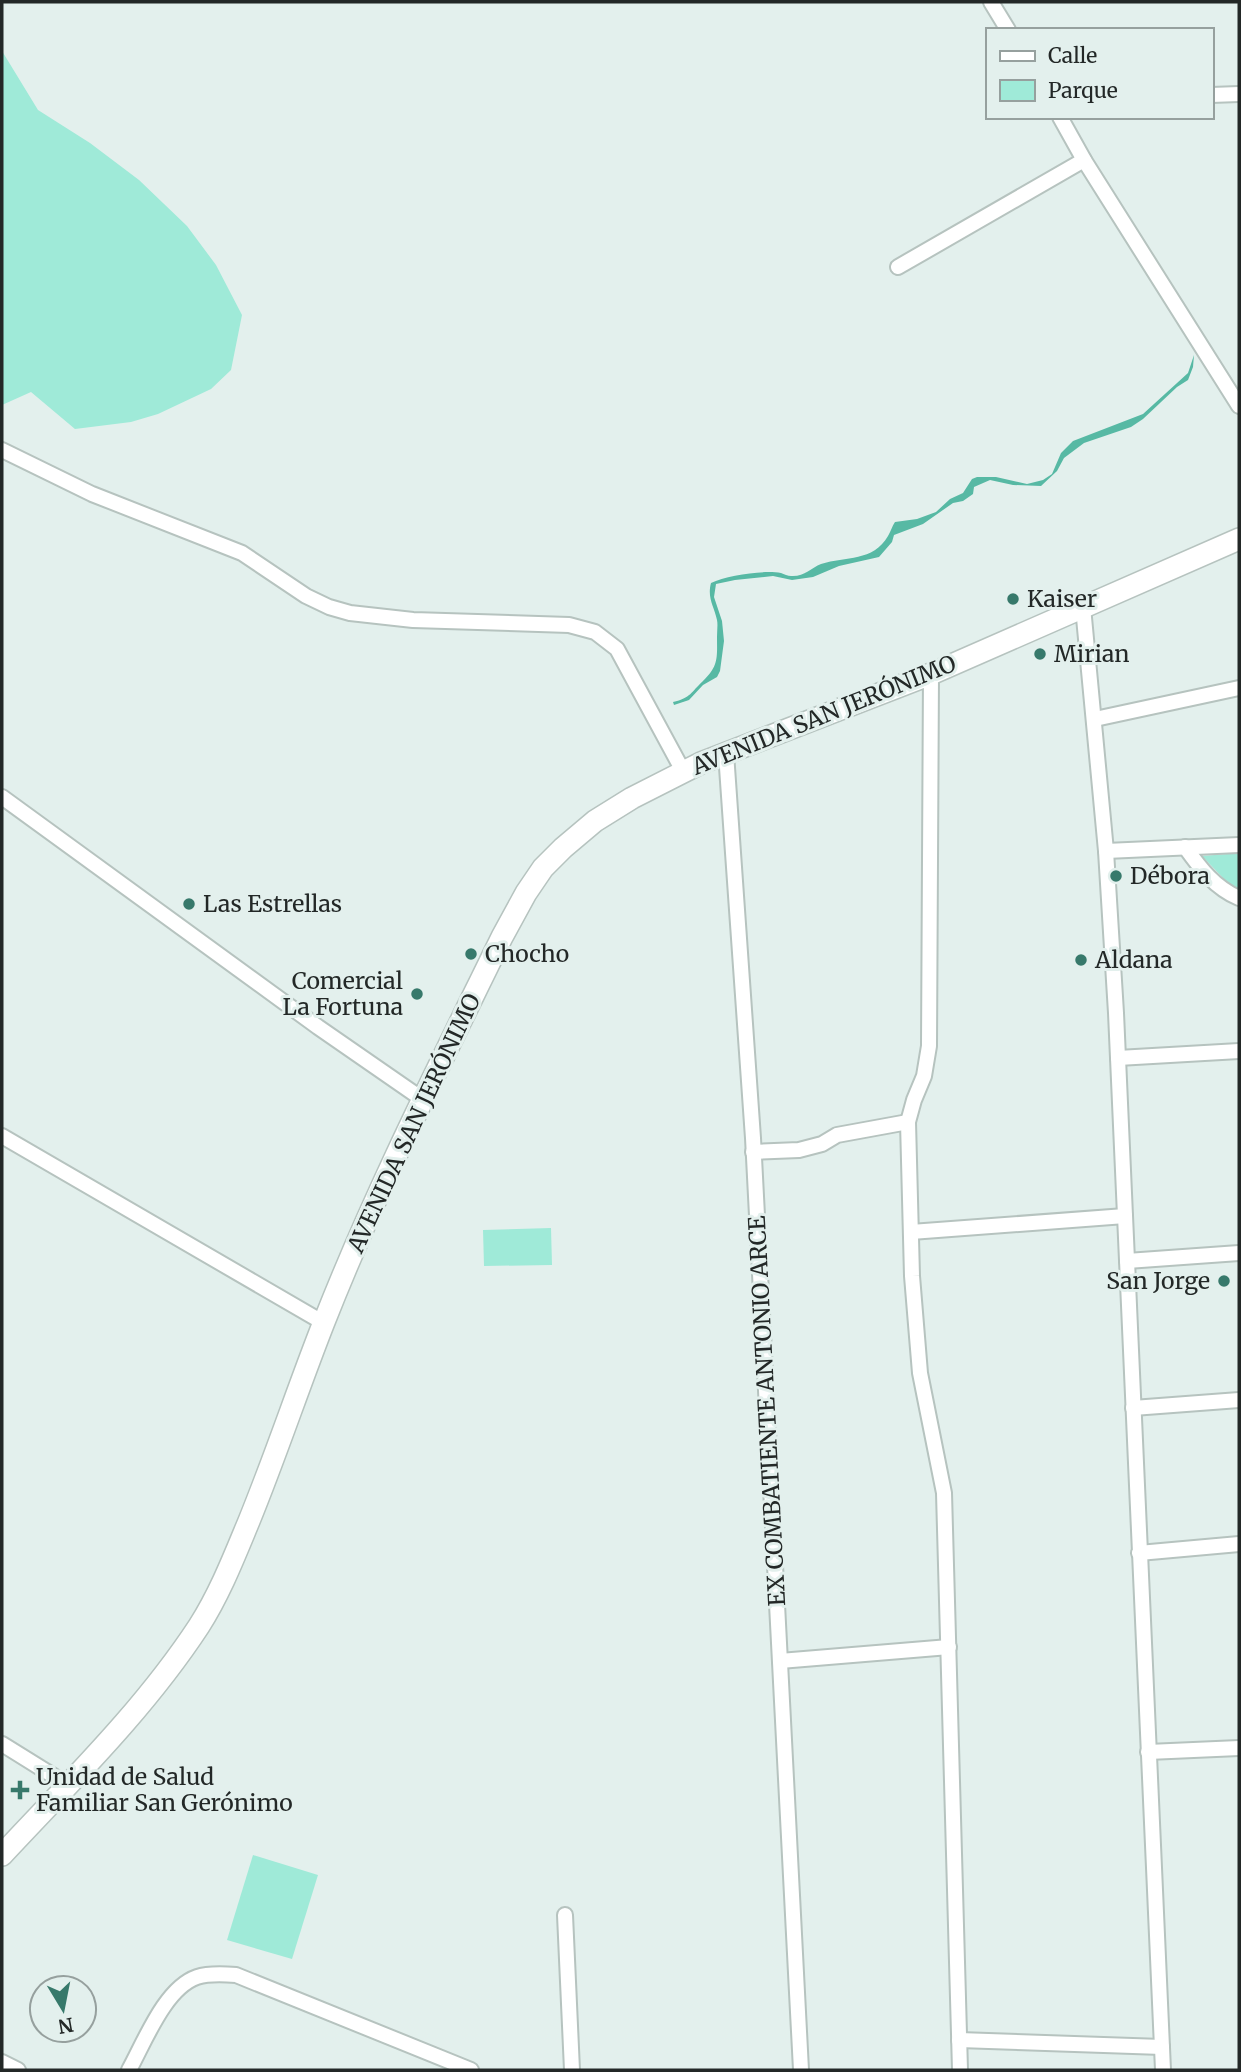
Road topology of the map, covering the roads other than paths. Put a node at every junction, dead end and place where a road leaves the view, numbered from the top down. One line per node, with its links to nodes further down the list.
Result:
1 (991, 2): 2 (street)
2 (1007, 28)
3 (1239, 94): 4 (street)
4 (1213, 95)
5 (1061, 119): 6 (street)
6 (1084, 160): 7 (street); 8 (street)
7 (898, 267)
8 (1239, 406)
9 (2, 450): 16 (street)
10 (1239, 539): 11 (street, AVENIDA SAN JERÓNIMO)
11 (1083, 607): 12 (street, AVENIDA SAN JERÓNIMO); 14 (street)
12 (931, 674): 15 (street, AVENIDA SAN JERÓNIMO); 25 (street)
13 (1239, 688): 14 (street)
14 (1095, 719): 20 (street)
15 (726, 753): 16 (street, AVENIDA SAN JERÓNIMO); 27 (street, EX COMBATIENTE ANTONIO ARCE)
16 (683, 771): 24 (street, AVENIDA SAN JERÓNIMO)
17 (2, 797): 24 (street)
18 (1239, 845): 19 (street)
19 (1185, 847): 20 (street); 21 (street)
20 (1107, 851): 23 (street)
21 (1239, 898)
22 (1239, 1051): 23 (street)
23 (1118, 1058): 28 (street)
24 (422, 1099): 32 (street, AVENIDA SAN JERÓNIMO)
25 (908, 1122): 27 (street); 29 (street)
26 (2, 1136): 32 (street)
27 (753, 1152): 38 (street, EX COMBATIENTE ANTONIO ARCE)
28 (1125, 1216): 29 (street); 31 (street)
29 (911, 1232): 37 (street)
30 (1239, 1253): 31 (street)
31 (1127, 1261): 34 (street)
32 (324, 1323): 42 (street, AVENIDA SAN JERÓNIMO)
33 (1239, 1400): 34 (street)
34 (1133, 1408): 36 (street)
35 (1239, 1544): 36 (street)
36 (1139, 1553): 41 (street)
37 (949, 1647): 38 (street); 45 (street)
38 (780, 1661): 53 (street, EX COMBATIENTE ANTONIO ARCE)
39 (2, 1744): 42 (street)
40 (1239, 1748): 41 (street)
41 (1148, 1752): 46 (street)
42 (68, 1785): 43 (street, AVENIDA SAN JERÓNIMO)
43 (2, 1855)
44 (565, 1915): 52 (street)
45 (959, 2040): 46 (street); 54 (street)
46 (1162, 2047): 55 (street)
47 (2, 2062): 49 (street)
48 (436, 2064): 50 (street); 51 (street)
49 (18, 2070)
50 (129, 2070)
51 (471, 2070)
52 (572, 2070)
53 (801, 2070)
54 (960, 2070)
55 (1163, 2070)

